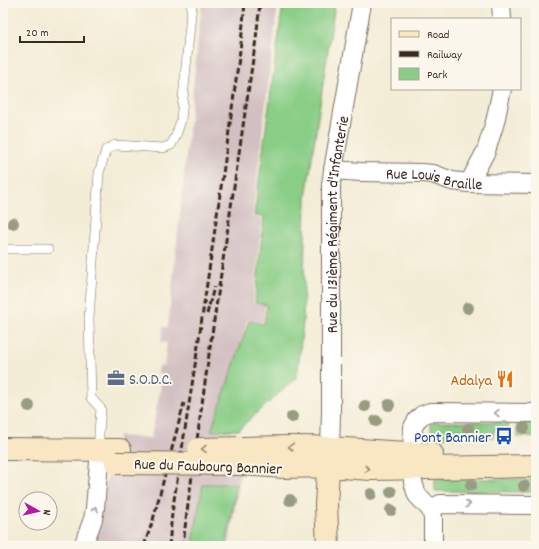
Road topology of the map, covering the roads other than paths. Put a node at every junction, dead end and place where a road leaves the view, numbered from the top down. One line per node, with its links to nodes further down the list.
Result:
1 (192, 3): 14 (lane)
2 (362, 3): 6 (street, Rue du 131ème Régiment d'Infanterie)
3 (501, 3): 4 (street)
4 (502, 18)
5 (502, 90): 7 (street)
6 (333, 170): 7 (street, Rue Louis Braille); 15 (street, Rue du 131ème Régiment d'Infanterie)
7 (470, 184): 8 (street, Rue Louis Braille)
8 (536, 184)
9 (3, 249): 10 (lane)
10 (48, 249)
11 (536, 413): 17 (street, one-way to 17)
12 (3, 449): 14 (main road, Rue du Faubourg Bannier)
13 (536, 452): 17 (main road, Rue du Faubourg Bannier)
14 (109, 456): 15 (main road, Rue du Faubourg Bannier, bridge); 16 (main road, Rue du Faubourg Bannier); 21 (street, one-way to 14)
15 (329, 457): 17 (main road, Rue du Faubourg Bannier); 22 (main road)
16 (3, 460)
17 (412, 460): 18 (main road, Rue du Faubourg Bannier); 20 (street)
18 (536, 466)
19 (536, 505): 20 (street, one-way to 19)
20 (431, 510): 23 (street)
21 (83, 546)
22 (328, 546)
23 (433, 546)

